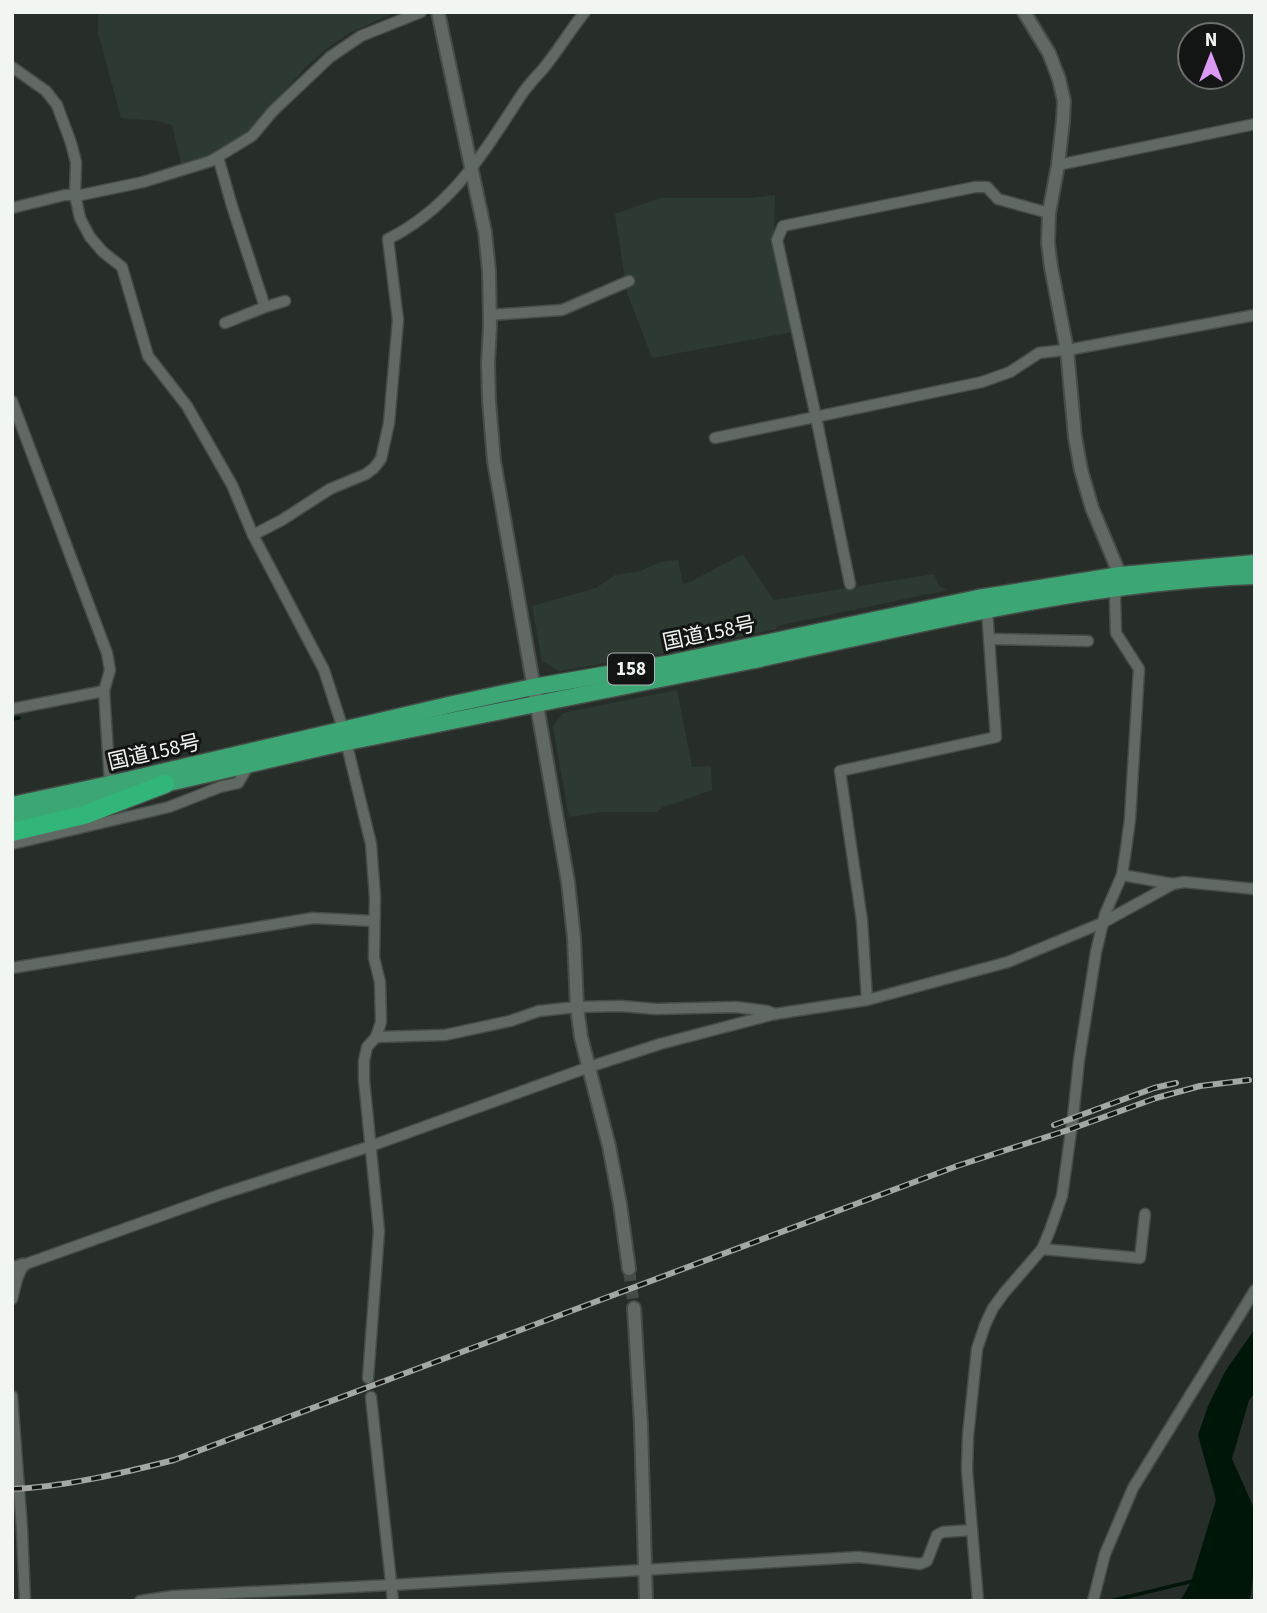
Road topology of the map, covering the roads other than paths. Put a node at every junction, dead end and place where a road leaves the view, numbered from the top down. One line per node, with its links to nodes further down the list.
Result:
1 (421, 12): 7 (street)
2 (438, 12): 9 (street)
3 (585, 12): 9 (street)
4 (1024, 12): 8 (street)
5 (12, 67): 10 (street)
6 (1255, 124): 8 (street)
7 (219, 157): 10 (street); 15 (street)
8 (1058, 165): 12 (street)
9 (472, 167): 16 (street); 23 (street)
10 (75, 195): 11 (street); 23 (street)
11 (12, 208)
12 (1049, 213): 19 (street); 21 (street)
13 (629, 281): 16 (street)
14 (285, 301): 15 (street)
15 (265, 307): 18 (street)
16 (490, 315): 31 (street)
17 (1255, 315): 19 (street)
18 (225, 323)
19 (1067, 349): 21 (street); 26 (street)
20 (12, 401): 32 (street)
21 (816, 417): 22 (street); 27 (street)
22 (715, 438)
23 (253, 535): 35 (street)
24 (1255, 563): 26 (highway, 国道158号 / 158)
25 (1255, 576): 26 (highway, 国道158号 / 158)
26 (1118, 581): 28 (highway, 国道158号 / 158); 31 (highway, 国道158号 / 158); 43 (street)
27 (850, 584)
28 (987, 610): 29 (street); 33 (highway, 国道158号 / 158)
29 (990, 639): 30 (street); 49 (street)
30 (1088, 641)
31 (533, 687): 33 (street); 35 (highway, 国道158号 / 158)
32 (104, 691): 34 (street); 37 (street)
33 (536, 704): 35 (highway, 国道158号 / 158); 50 (street)
34 (12, 709)
35 (344, 736): 36 (highway, 国道158号 / 158); 37 (highway, 国道158号 / 158); 46 (street)
36 (249, 765): 38 (highway, 国道158号 / 158); 42 (street)
37 (110, 784): 39 (highway, 国道158号 / 158)
38 (165, 784): 40 (highway, 国道158号 / 158); 41 (highway)
39 (12, 805)
40 (12, 817)
41 (12, 832)
42 (12, 844)
43 (1122, 876): 44 (street); 47 (street)
44 (1172, 884): 45 (street); 47 (street)
45 (1255, 889)
46 (374, 921): 48 (street); 52 (street)
47 (1102, 923): 49 (street); 56 (street)
48 (12, 968)
49 (867, 1000): 51 (street)
50 (577, 1007): 51 (street); 52 (street); 53 (street)
51 (775, 1014): 53 (street)
52 (376, 1037): 54 (street)
53 (589, 1067): 54 (street); 58 (street)
54 (371, 1146): 57 (street); 62 (street)
55 (1145, 1214): 56 (street)
56 (1042, 1249): 65 (street)
57 (18, 1267): 60 (street)
58 (629, 1269)
59 (1255, 1290): 73 (street)
60 (12, 1300)
61 (634, 1308): 66 (street)
62 (368, 1378)
63 (12, 1396): 68 (street)
64 (371, 1397): 67 (street)
65 (972, 1530): 66 (street); 72 (street)
66 (646, 1570): 67 (street); 71 (street)
67 (391, 1585): 69 (street); 70 (street)
68 (24, 1601)
69 (140, 1601)
70 (393, 1601)
71 (646, 1601)
72 (978, 1601)
73 (1093, 1601)

